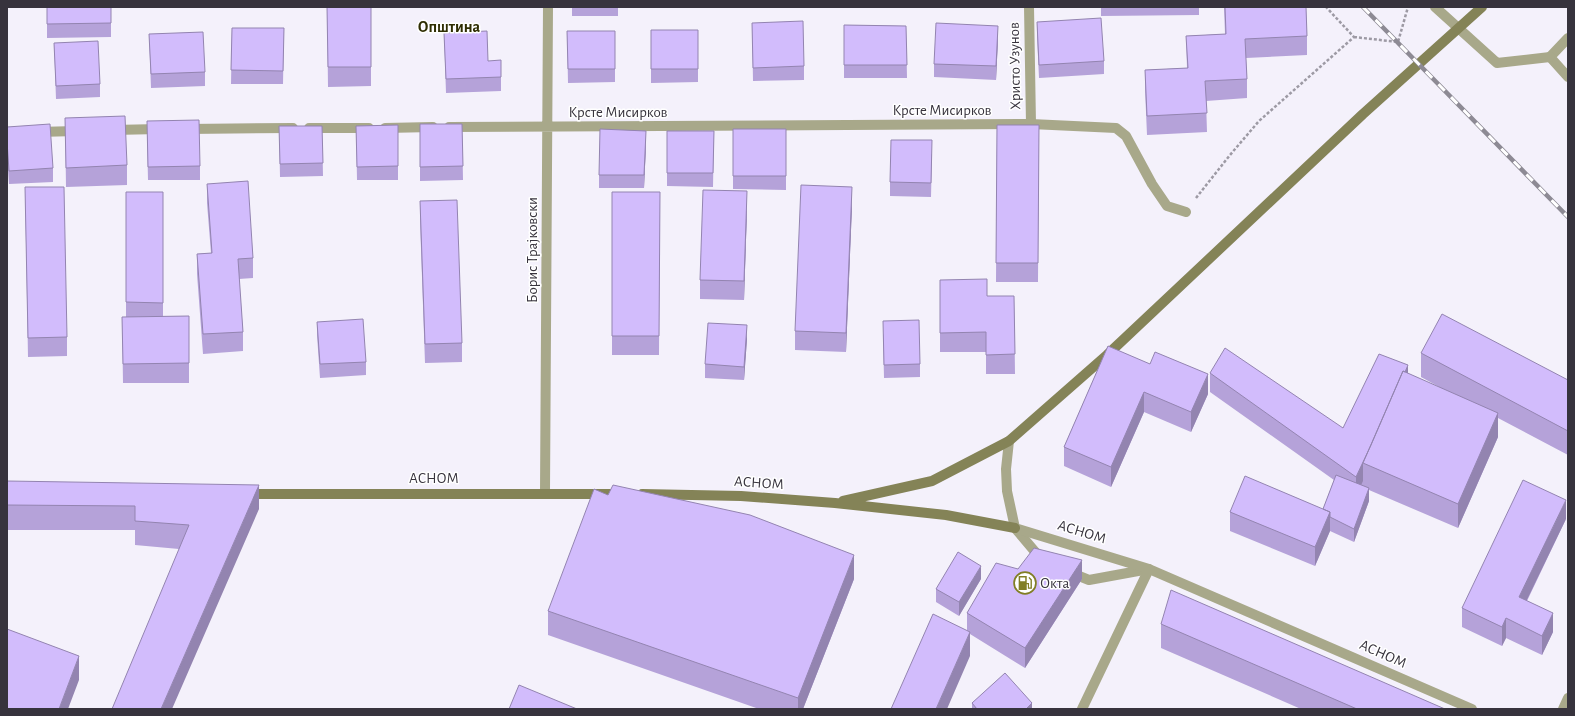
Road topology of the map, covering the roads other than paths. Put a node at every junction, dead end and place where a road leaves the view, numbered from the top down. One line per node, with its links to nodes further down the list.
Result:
1 (548, 7): 9 (street, Борис Трајковски)
2 (1029, 7): 8 (street, Христо Узунов)
3 (1435, 7): 6 (street)
4 (1482, 7): 14 (main road)
5 (1568, 38): 6 (street)
6 (1550, 57): 7 (street)
7 (1568, 78)
8 (1031, 124): 9 (street, Крсте Мисирков); 13 (street, Крсте Мисирков)
9 (548, 127): 11 (street, Крсте Мисирков); 15 (street, Борис Трајковски)
10 (86, 130): 12 (street)
11 (102, 130)
12 (23, 132)
13 (1186, 212)
14 (1009, 441): 17 (main road); 18 (street)
15 (545, 492): 16 (main road, АСНОМ); 17 (main road, АСНОМ)
16 (236, 494)
17 (836, 503): 18 (main road, АСНОМ)
18 (1015, 528): 19 (street, АСНОМ); 19 (street)
19 (1149, 569): 21 (street); 22 (street, АСНОМ)
20 (1568, 698): 23 (street)
21 (1082, 709)
22 (1472, 709)
23 (1563, 709)

